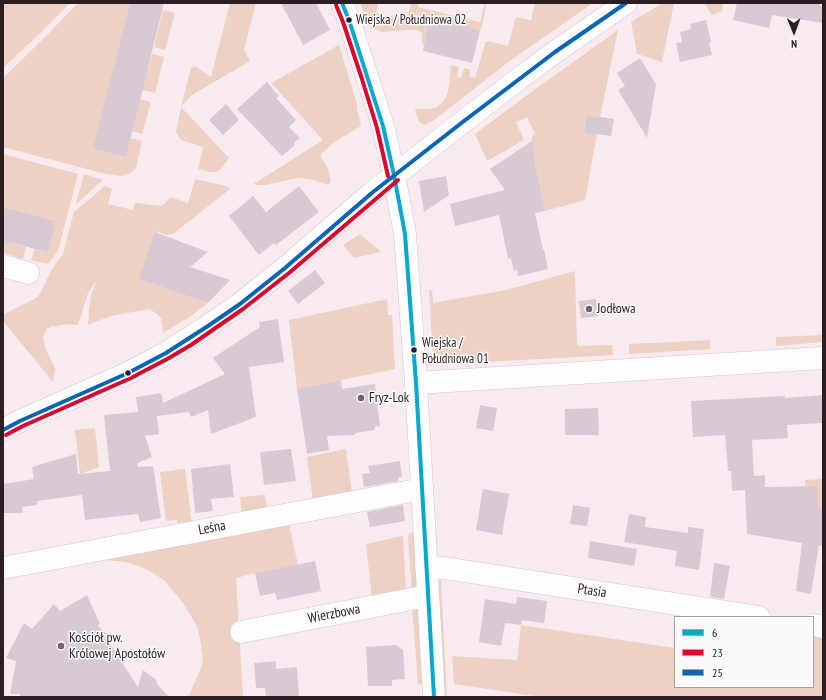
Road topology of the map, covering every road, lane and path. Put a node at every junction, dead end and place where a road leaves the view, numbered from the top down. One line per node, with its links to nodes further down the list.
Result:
1 (342, 3): 3 (street)
2 (626, 3): 3 (street)
3 (394, 175): 7 (street); 8 (street)
4 (3, 266): 5 (street)
5 (28, 272)
6 (823, 358): 7 (street)
7 (416, 383): 9 (street)
8 (9, 426)
9 (422, 489): 10 (street); 11 (street, Leśna)
10 (426, 566): 12 (street); 13 (street, Ptasia)
11 (3, 568)
12 (427, 596): 14 (street, Wierzbowa); 15 (street)
13 (753, 616)
14 (241, 632)
15 (434, 697)

